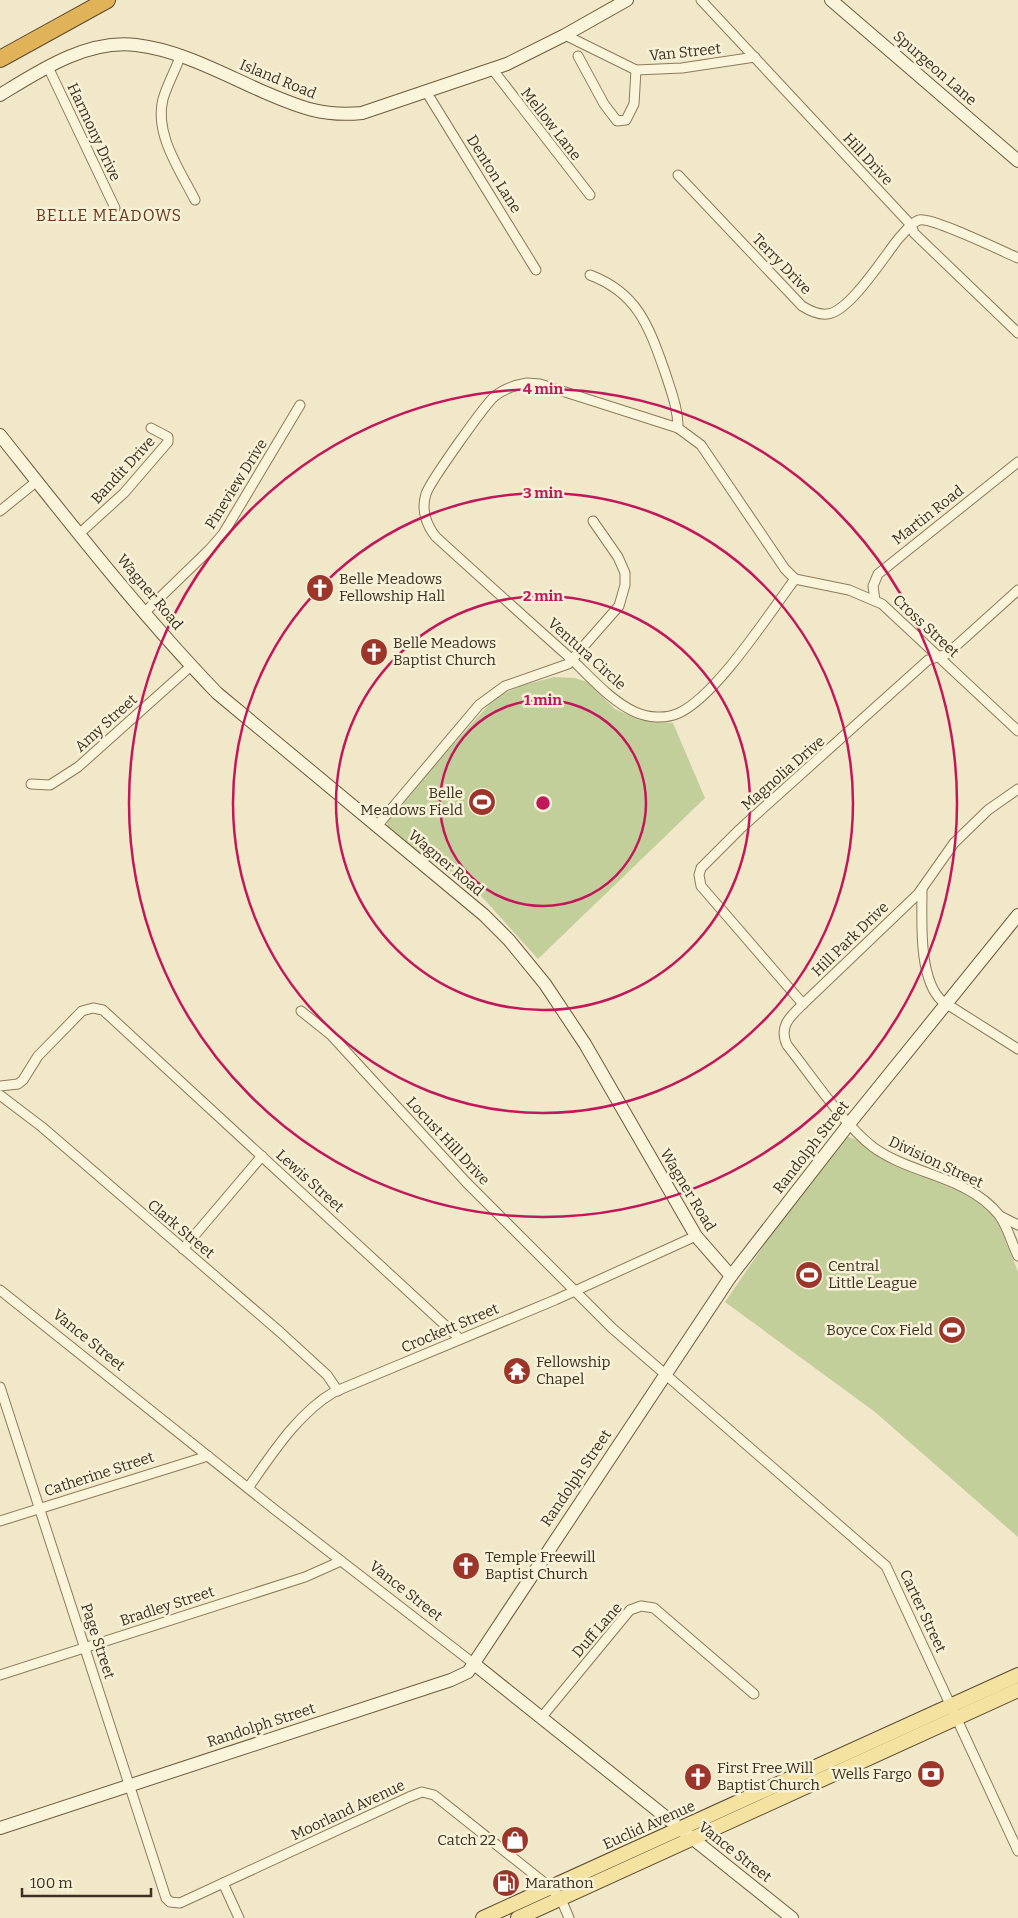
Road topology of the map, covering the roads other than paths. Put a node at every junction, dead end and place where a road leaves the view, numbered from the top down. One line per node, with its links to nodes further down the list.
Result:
1 (107, 0): 9 (highway)
2 (628, 0): 5 (street, Island Road)
3 (701, 0): 8 (street, Hill Drive)
4 (831, 0): 15 (street, Spurgeon Lane)
5 (565, 35): 11 (street, Island Road); 12 (street, Van Street)
6 (180, 56): 10 (street, Island Road); 13 (street, Island Road); 18 (street)
7 (578, 56): 12 (street)
8 (755, 57): 12 (street, Van Street); 20 (street, Hill Drive)
9 (0, 59)
10 (48, 67): 14 (street, Island Road); 19 (street, Harmony Drive)
11 (492, 70): 13 (street, Island Road); 17 (street, Mellow Lane)
12 (636, 70)
13 (427, 93): 22 (street, Denton Lane)
14 (0, 95)
15 (1018, 161)
16 (678, 175): 20 (street, Terry Drive)
17 (590, 195)
18 (195, 200)
19 (115, 208)
20 (911, 225): 21 (street); 24 (street, Hill Drive)
21 (1018, 258)
22 (536, 270)
23 (590, 274): 27 (street)
24 (1018, 333)
25 (300, 405): 37 (street, Pineview Drive)
26 (151, 428): 33 (street, Bandit Drive)
27 (678, 428): 34 (street, Ventura Circle); 39 (street, Ventura Circle)
28 (0, 435): 30 (street, Wagner Road)
29 (1018, 462): 36 (street, Martin Road)
30 (37, 481): 31 (street); 33 (street, Wagner Road)
31 (0, 511)
32 (594, 521): 39 (street)
33 (79, 534): 37 (street, Wagner Road)
34 (794, 579): 36 (street, Cross Street); 39 (street, Ventura Circle)
35 (1018, 590): 38 (street, Magnolia Drive)
36 (875, 600): 38 (street, Cross Street)
37 (145, 612): 40 (street, Wagner Road)
38 (939, 657): 41 (street, Cross Street); 47 (street, Magnolia Drive)
39 (572, 660): 44 (street)
40 (191, 666): 42 (street, Amy Street); 44 (street, Wagner Road)
41 (1018, 731)
42 (31, 784)
43 (1018, 788): 45 (street, Hill Park Drive)
44 (377, 826): 57 (street, Wagner Road)
45 (922, 889): 47 (street, Hill Park Drive); 48 (street)
46 (1018, 916): 48 (street, Randolph Street)
47 (803, 1004): 53 (street, Hill Park Drive)
48 (947, 1004): 50 (street); 53 (street, Randolph Street)
49 (300, 1011): 62 (street, Locust Hill Drive)
50 (1018, 1049)
51 (0, 1086): 54 (street, Lewis Street)
52 (0, 1095): 58 (street, Clark Street)
53 (850, 1124): 55 (street, Division Street); 60 (street, Randolph Street)
54 (262, 1156): 58 (street); 63 (street, Lewis Street)
55 (1000, 1216): 56 (street); 59 (street, Division Street)
56 (1018, 1224)
57 (696, 1236): 60 (street, Wagner Road); 62 (street, Crockett Street)
58 (183, 1249): 66 (street, Clark Street)
59 (1017, 1252)
60 (731, 1276): 64 (street, Randolph Street)
61 (0, 1290): 67 (street, Vance Street)
62 (575, 1290): 63 (street, Crockett Street); 64 (street, Locust Hill Drive)
63 (460, 1338): 66 (street, Crockett Street)
64 (667, 1375): 73 (street, Randolph Street); 78 (street, Carter Street)
65 (0, 1387): 69 (street, Page Street)
66 (338, 1391): 68 (street, Crockett Street)
67 (208, 1456): 68 (street, Vance Street); 69 (street, Catherine Street)
68 (248, 1488): 71 (street, Vance Street)
69 (40, 1508): 70 (street, Catherine Street); 72 (street, Page Street)
70 (0, 1521)
71 (341, 1560): 72 (street, Bradley Street); 73 (street, Vance Street)
72 (85, 1647): 75 (street, Bradley Street); 81 (street, Page Street)
73 (473, 1663): 79 (street, Vance Street); 81 (street, Randolph Street)
74 (1018, 1674): 78 (main road, Euclid Avenue)
75 (0, 1675)
76 (1018, 1690): 80 (main road, Euclid Avenue)
77 (754, 1694): 79 (street, Duff Lane)
78 (951, 1705): 80 (street, Carter Street); 83 (main road, Euclid Avenue)
79 (541, 1718): 83 (street, Vance Street)
80 (957, 1718): 84 (main road, Euclid Avenue); 85 (street, Carter Street)
81 (130, 1786): 82 (street, Randolph Street); 89 (street, Page Street)
82 (0, 1828)
83 (680, 1829): 84 (street, Vance Street); 87 (main road, Euclid Avenue)
84 (693, 1839): 88 (main road, Euclid Avenue); 94 (street, Vance Street)
85 (1018, 1851)
86 (223, 1883): 87 (street, Moorland Avenue); 89 (street, Moorland Avenue); 90 (street)
87 (548, 1886): 88 (street); 91 (main road, Euclid Avenue)
88 (561, 1899): 92 (main road, Euclid Avenue); 93 (street)
89 (170, 1902)
90 (240, 1918)
91 (483, 1918)
92 (518, 1918)
93 (569, 1918)
94 (792, 1918)

